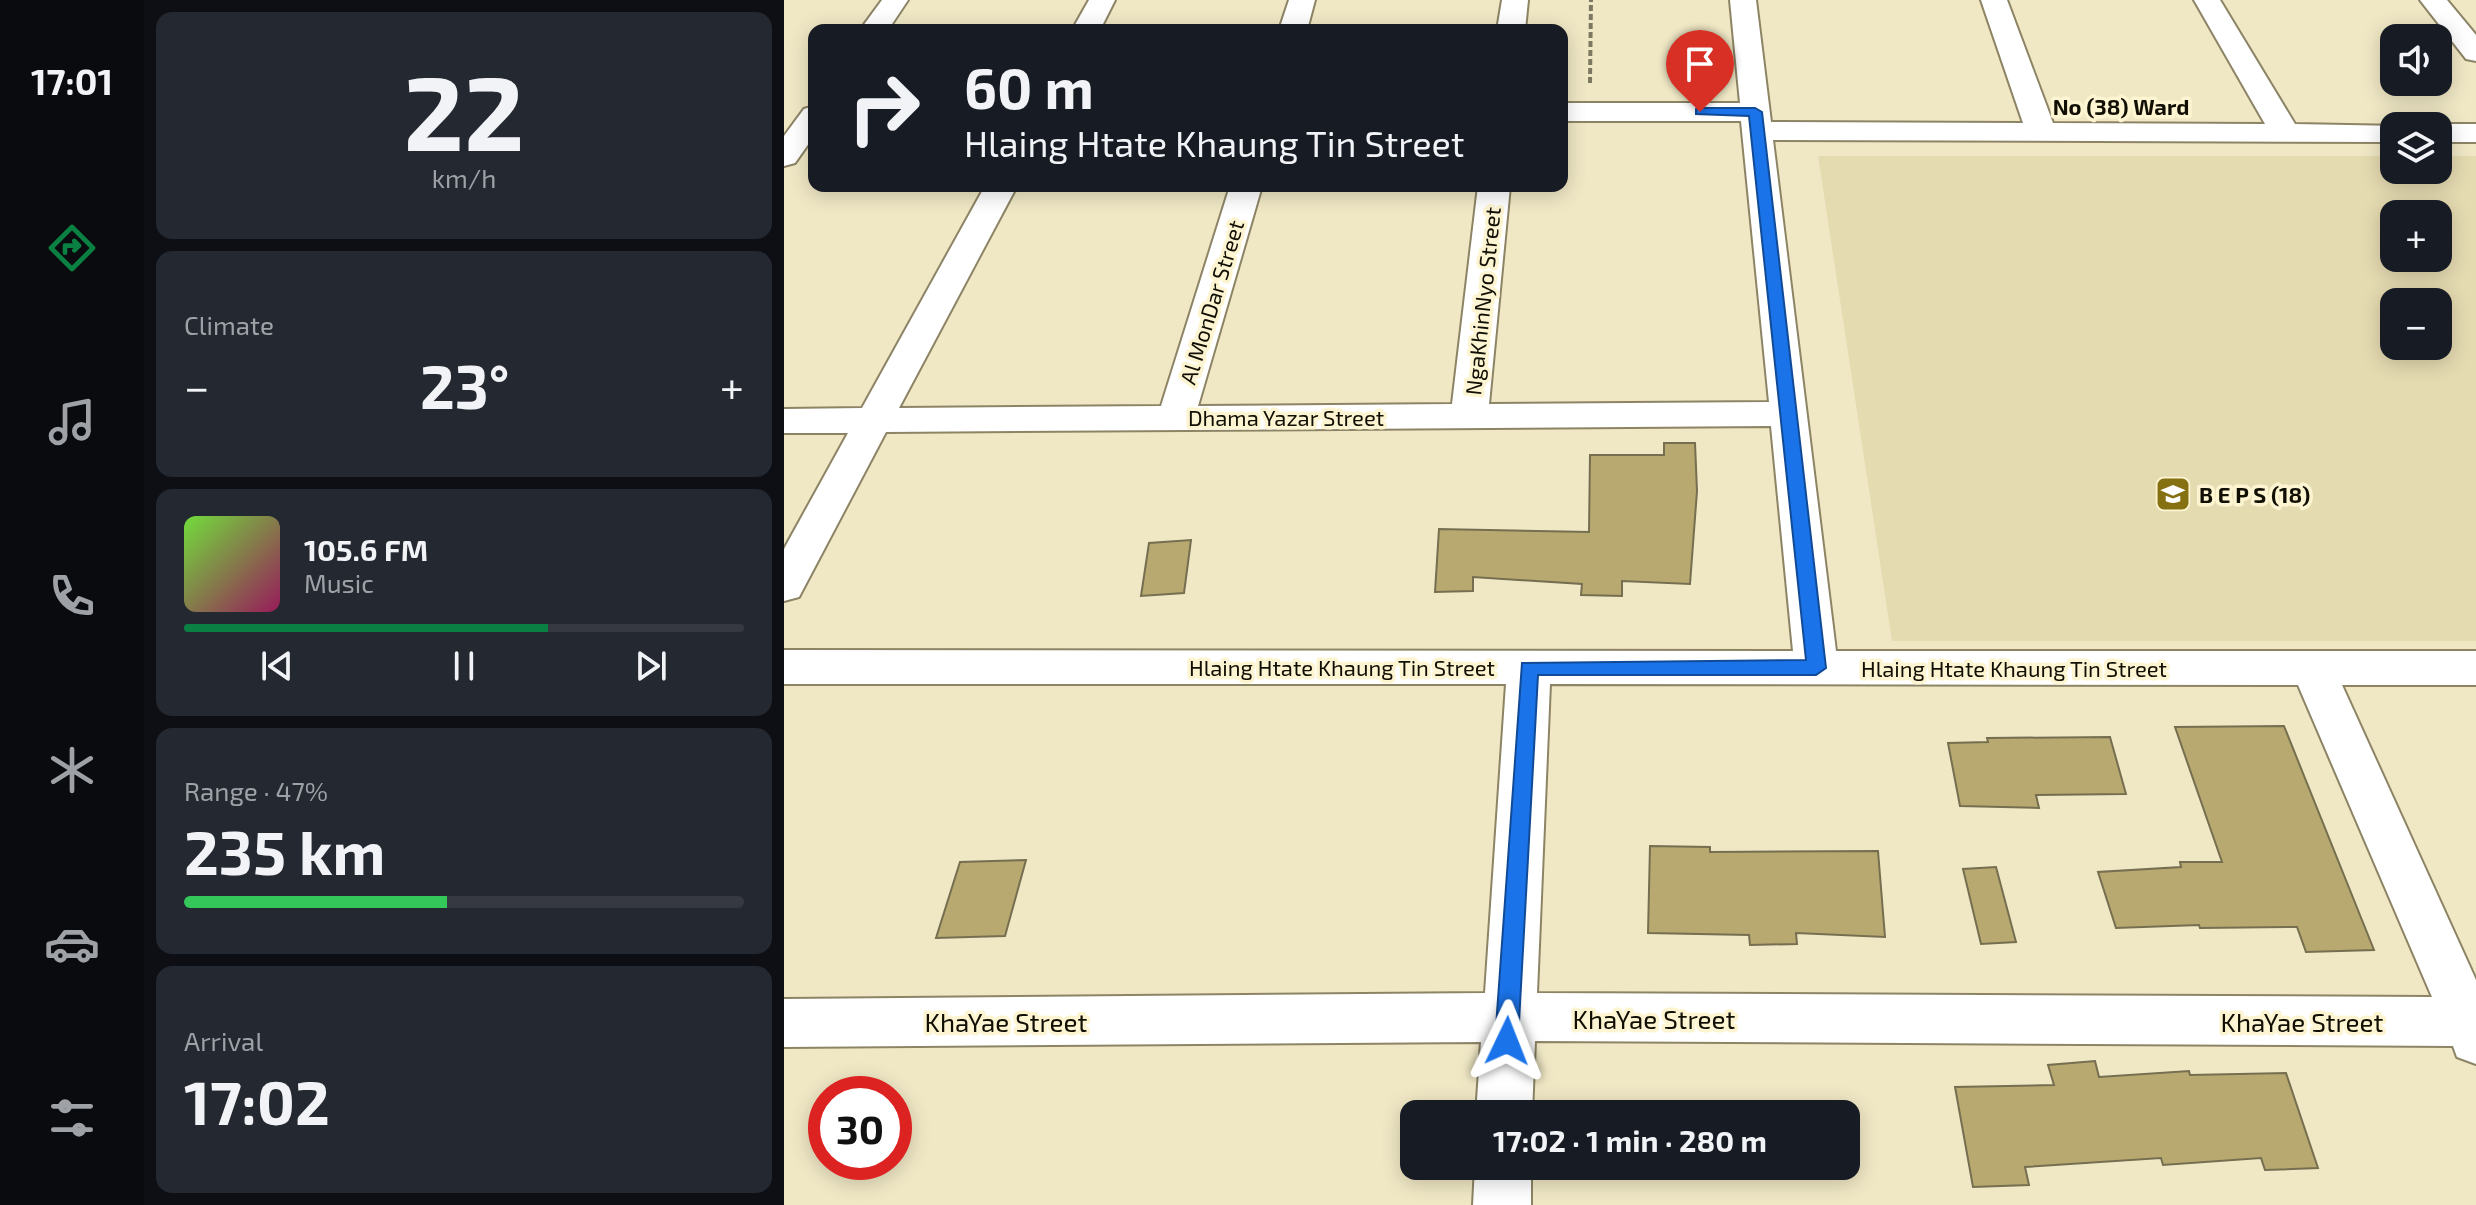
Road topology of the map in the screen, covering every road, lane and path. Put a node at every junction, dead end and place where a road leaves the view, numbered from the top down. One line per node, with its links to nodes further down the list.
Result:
1 (895, 0): 10 (street)
2 (1102, 0): 11 (street)
3 (1302, 0): 12 (street)
4 (1515, 0): 13 (street)
5 (1591, 0): 16 (path)
6 (1743, 0): 19 (street)
7 (1994, 0): 20 (street)
8 (2207, 0): 21 (street)
9 (2433, 0): 14 (street)
10 (878, 24)
11 (1089, 24)
12 (1295, 24)
13 (1512, 24)
14 (2476, 53)
15 (784, 111): 17 (street)
16 (1576, 112): 19 (street)
17 (808, 113)
18 (808, 122): 25 (street)
19 (1756, 122): 20 (street); 29 (street)
20 (2041, 132): 21 (street)
21 (2285, 132): 22 (street)
22 (2380, 133)
23 (2452, 133): 24 (street)
24 (2476, 133)
25 (784, 157)
26 (998, 192): 32 (street)
27 (1244, 192): 31 (street, Al MonDar Street)
28 (1493, 192): 30 (street, NgaKhinNyo Street)
29 (1788, 414): 30 (street, Dhama Yazar Street); 37 (street)
30 (1469, 417): 31 (street, Dhama Yazar Street)
31 (1176, 418): 32 (street, Dhama Yazar Street)
32 (875, 419): 33 (street, Dhama Yazar Street); 34 (street)
33 (784, 421)
34 (784, 586)
35 (784, 667): 36 (street, Hlaing Htate Khaung Tin Street)
36 (1529, 668): 37 (street, Hlaing Htate Khaung Tin Street); 40 (street)
37 (1816, 668): 38 (street, Hlaing Htate Khaung Tin Street)
38 (2313, 668): 39 (street, Hlaing Htate Khaung Tin Street); 42 (street)
39 (2476, 668)
40 (1507, 1017): 41 (street, KhaYae Street); 42 (street, KhaYae Street); 43 (street)
41 (784, 1023)
42 (2474, 1028)
43 (1504, 1100)
44 (1503, 1180): 45 (street)
45 (1502, 1205)

